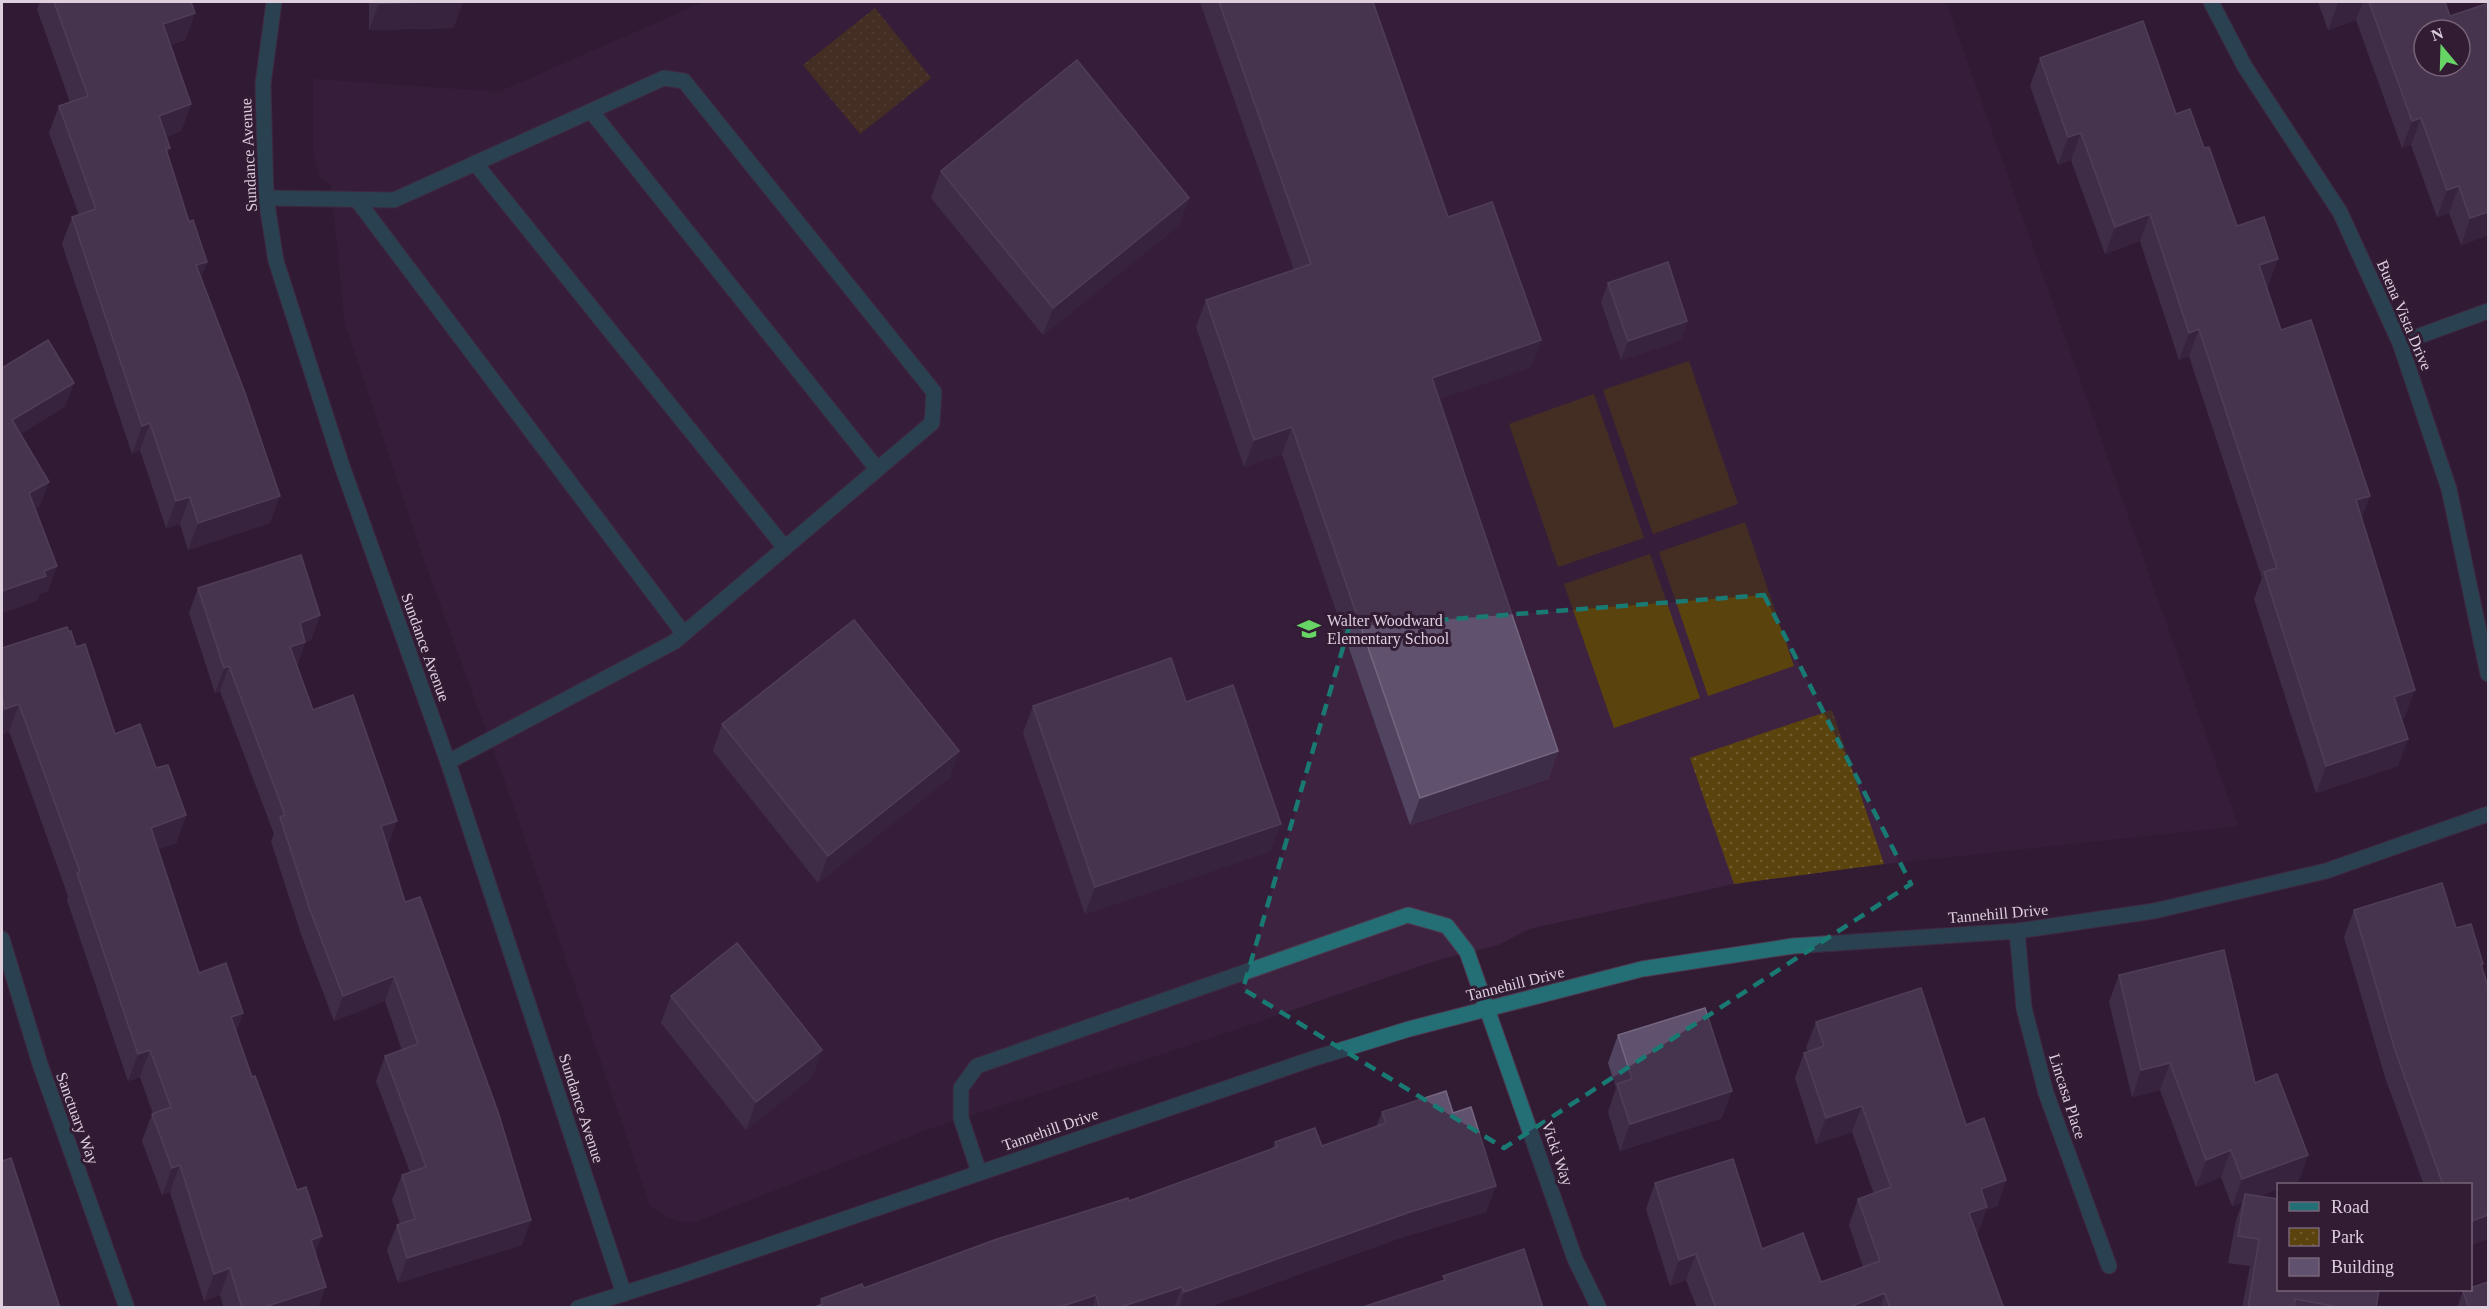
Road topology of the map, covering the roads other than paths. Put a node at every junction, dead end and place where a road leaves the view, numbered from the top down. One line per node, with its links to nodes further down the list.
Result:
1 (274, 2): 5 (street, Sundance Avenue)
2 (2211, 2): 8 (street, Buena Vista Drive)
3 (591, 111): 4 (street); 9 (street); 9 (street)
4 (475, 163): 6 (street); 10 (street)
5 (266, 198): 6 (street); 13 (street, Sundance Avenue)
6 (357, 200): 11 (street)
7 (2488, 311): 8 (street)
8 (2400, 343): 12 (street, Buena Vista Drive)
9 (877, 470): 10 (street)
10 (785, 548): 11 (street)
11 (684, 634): 13 (street)
12 (2488, 674)
13 (448, 762): 20 (street, Sundance Avenue)
14 (2488, 814): 15 (street, Tannehill Drive)
15 (2017, 931): 17 (street, Tannehill Drive); 19 (street, Lincasa Place)
16 (2, 939): 21 (street, Sanctuary Way)
17 (1488, 1009): 18 (street, Tannehill Drive); 18 (street, Vicki Way); 23 (street, Vicki Way)
18 (979, 1172): 20 (street, Tannehill Drive)
19 (2109, 1266)
20 (624, 1294): 22 (street, Tannehill Drive)
21 (127, 1308)
22 (578, 1308)
23 (1599, 1308)

